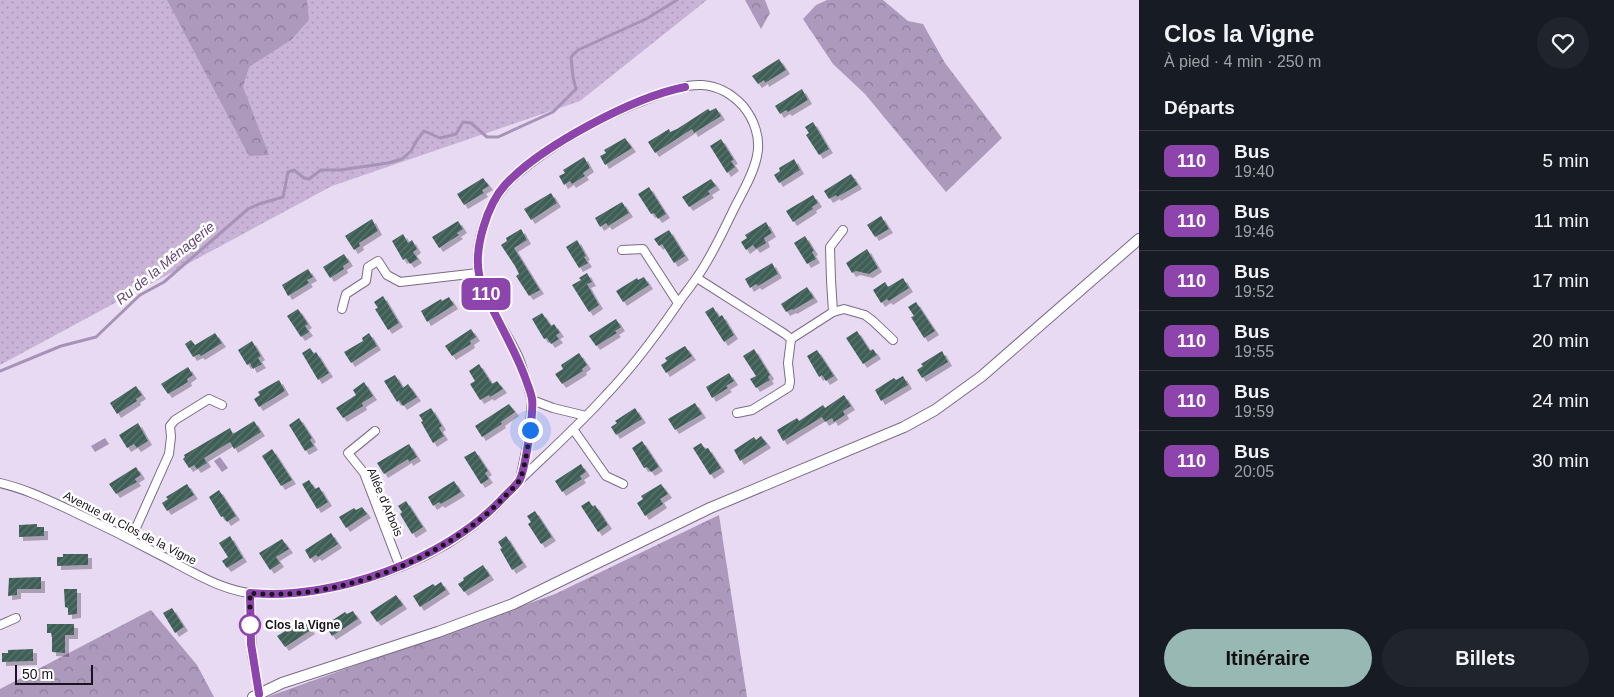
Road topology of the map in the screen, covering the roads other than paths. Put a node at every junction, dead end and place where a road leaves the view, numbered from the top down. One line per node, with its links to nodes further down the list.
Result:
1 (843, 230): 8 (street)
2 (1139, 239): 25 (street)
3 (622, 250): 6 (street)
4 (478, 273): 5 (street, Avenue du Clos de la Vigne); 7 (street); 11 (street, Avenue du Clos de la Vigne)
5 (697, 278): 6 (street, Avenue du Clos de la Vigne); 9 (street)
6 (678, 303): 14 (street, Avenue du Clos de la Vigne)
7 (342, 309)
8 (833, 312): 9 (street); 10 (street)
9 (791, 339): 13 (street)
10 (893, 340)
11 (532, 400): 14 (street); 17 (street, Avenue du Clos de la Vigne)
12 (222, 405): 20 (street)
13 (737, 413)
14 (586, 416): 15 (street, Avenue du Clos de la Vigne)
15 (573, 429): 17 (street, Avenue du Clos de la Vigne); 19 (street)
16 (375, 430): 21 (street, Allée d'Arbois)
17 (520, 480): 21 (street, Avenue du Clos de la Vigne)
18 (0, 483): 20 (street, Avenue du Clos de la Vigne)
19 (623, 484)
20 (131, 539): 22 (street, Avenue du Clos de la Vigne)
21 (400, 567): 22 (street, Avenue du Clos de la Vigne)
22 (250, 593): 25 (street)
23 (16, 618): 24 (street)
24 (0, 625)
25 (256, 695)

